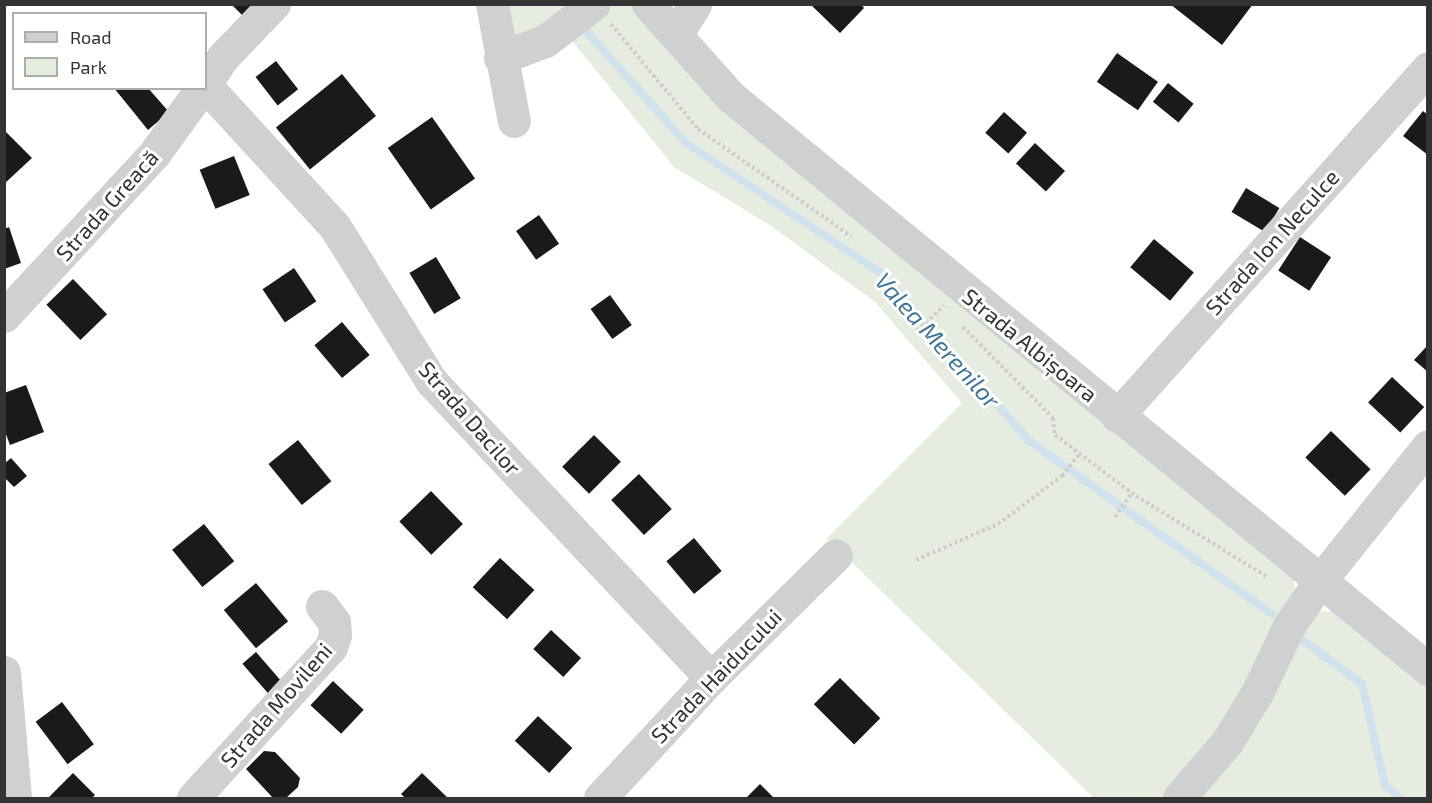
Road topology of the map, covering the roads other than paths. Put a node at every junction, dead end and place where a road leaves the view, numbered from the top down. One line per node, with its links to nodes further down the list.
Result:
1 (274, 4): 9 (street, Strada Greacă)
2 (492, 4): 7 (street)
3 (648, 4): 6 (street, Strada Albișoara)
4 (695, 4): 6 (street)
5 (597, 12): 7 (street)
6 (676, 35): 14 (street, Strada Albișoara)
7 (500, 58): 12 (street)
8 (1428, 68): 14 (street, Strada Ion Neculce)
9 (207, 81)
10 (207, 89): 21 (street, Strada Dacilor)
11 (201, 90): 13 (street, Strada Greacă)
12 (514, 121)
13 (4, 316)
14 (1117, 416): 17 (street, Strada Albișoara)
15 (1428, 446): 17 (street)
16 (836, 555): 21 (street, Strada Haiducului)
17 (1319, 582): 19 (street, Strada Albișoara); 25 (street)
18 (322, 606): 23 (street, Strada Movileni)
19 (1428, 669)
20 (4, 672): 22 (street)
21 (711, 678): 24 (street, Strada Haiducului)
22 (15, 798)
23 (193, 798)
24 (600, 798)
25 (1179, 798)

